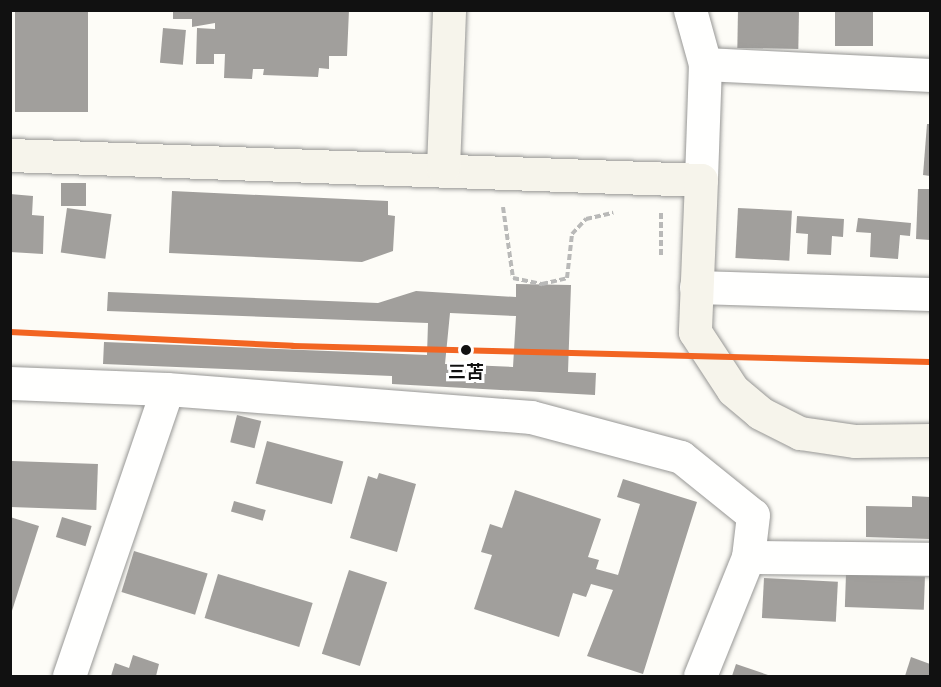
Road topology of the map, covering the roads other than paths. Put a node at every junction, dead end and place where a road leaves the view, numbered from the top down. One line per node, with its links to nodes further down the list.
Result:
1 (449, 10): 6 (street)
2 (690, 10): 3 (street)
3 (705, 64): 4 (street); 7 (street)
4 (930, 75)
5 (10, 155): 6 (street)
6 (444, 168): 7 (street)
7 (701, 180): 9 (street)
8 (930, 294): 9 (street)
9 (696, 296): 12 (street)
10 (10, 383): 11 (street)
11 (167, 389): 13 (street); 15 (street)
12 (930, 440)
13 (748, 557): 14 (street); 16 (street)
14 (930, 559)
15 (69, 676)
16 (700, 676)

